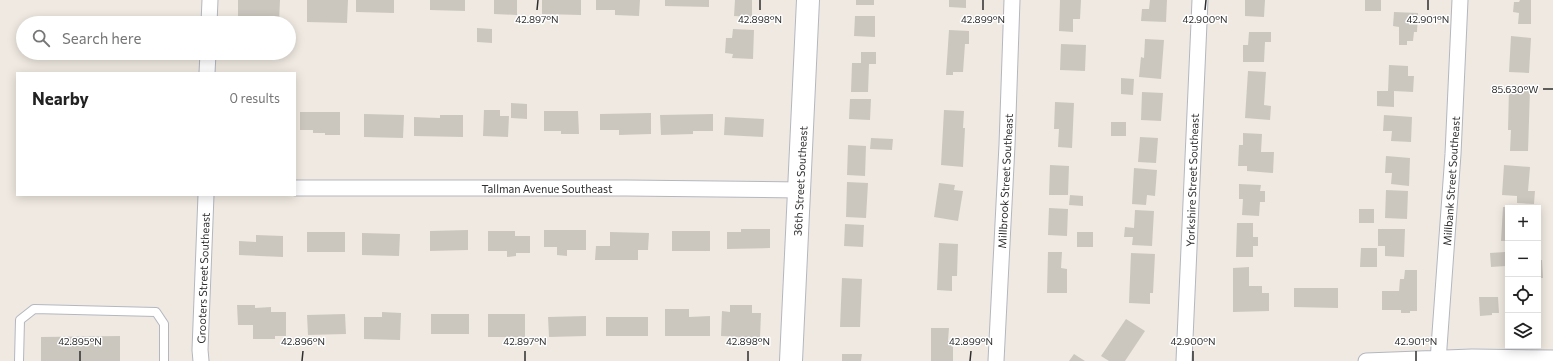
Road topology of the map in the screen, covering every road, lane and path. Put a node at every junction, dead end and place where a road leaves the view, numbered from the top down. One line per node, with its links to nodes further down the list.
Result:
1 (210, 0): 6 (street)
2 (808, 0): 10 (street, 36th Street Southeast)
3 (1012, 0): 18 (street, Millbrook Street Southeast)
4 (1200, 0): 19 (street, Yorkshire Street Southeast)
5 (1460, 0): 13 (street, Millbank Street Southeast)
6 (209, 16)
7 (208, 60): 8 (street)
8 (207, 72)
9 (296, 188): 10 (street, Tallman Avenue Southeast)
10 (800, 190): 17 (street, 36th Street Southeast)
11 (206, 196): 16 (street, Grooters Street Southeast)
12 (1553, 358): 13 (street)
13 (1438, 359): 20 (street)
14 (19, 361): 15 (lane)
15 (164, 361)
16 (201, 361)
17 (790, 361)
18 (996, 361)
19 (1184, 361)
20 (1366, 361)

